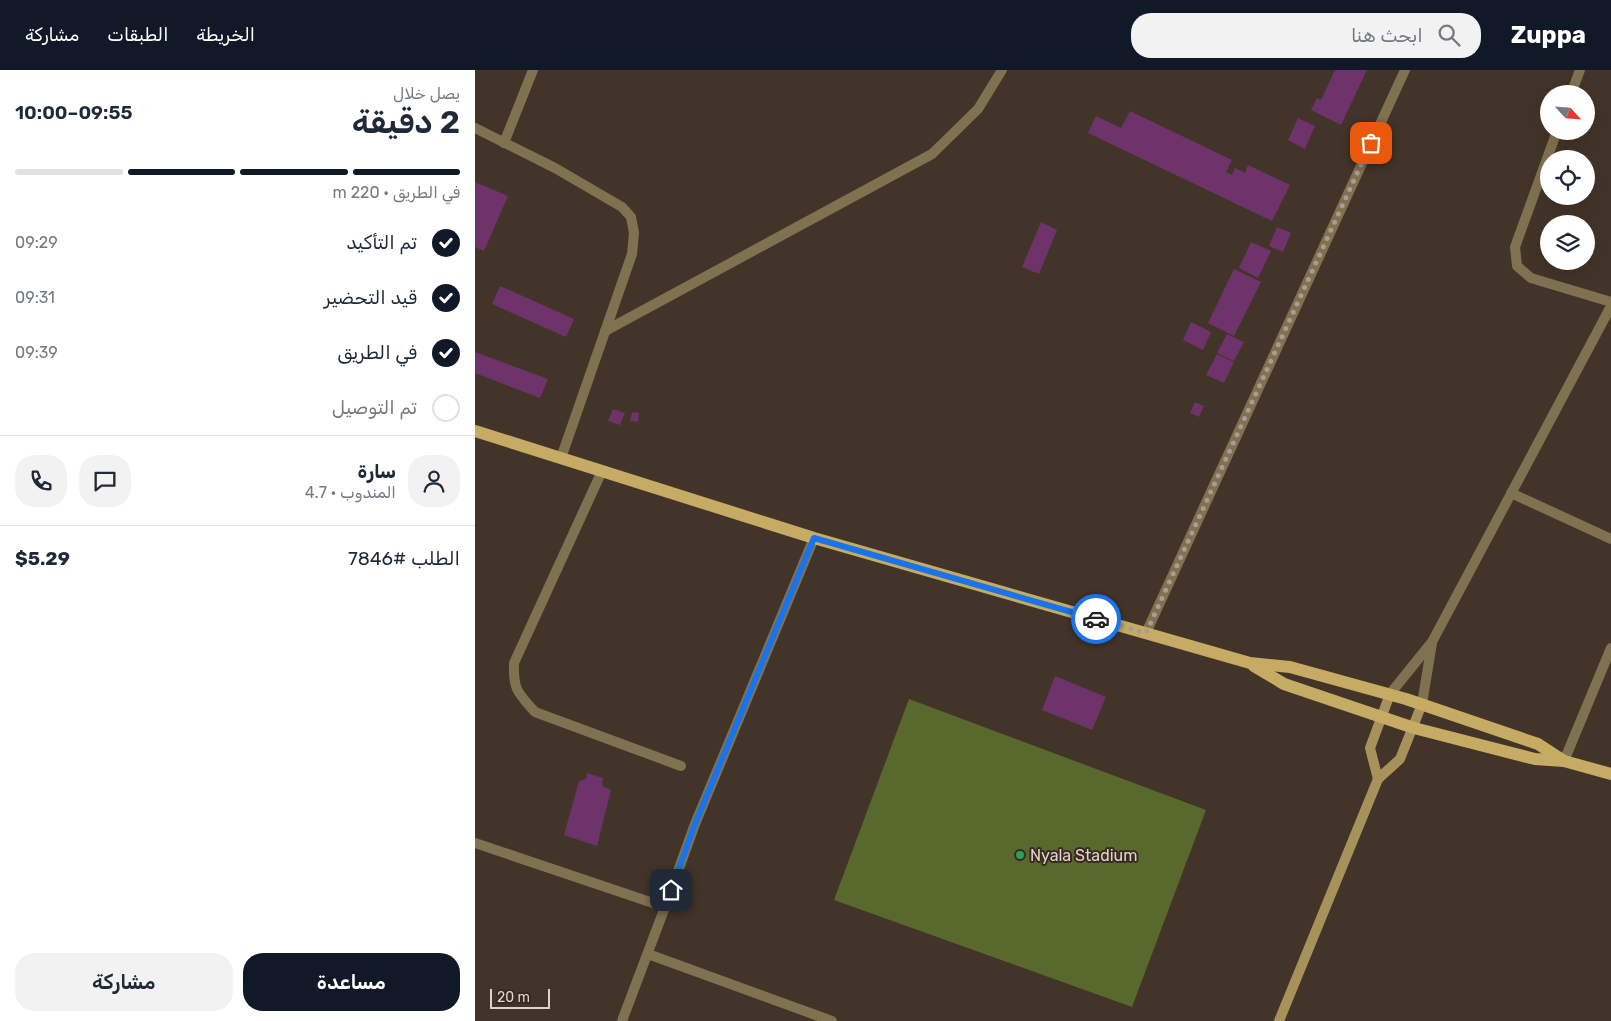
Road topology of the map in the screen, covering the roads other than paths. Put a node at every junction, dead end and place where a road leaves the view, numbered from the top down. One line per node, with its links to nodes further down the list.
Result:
1 (533, 70): 8 (street)
2 (1002, 70): 10 (street)
3 (1405, 70): 17 (street)
4 (1579, 70): 5 (street)
5 (1574, 85)
6 (475, 128): 8 (street)
7 (1554, 140): 9 (street)
8 (504, 143): 10 (street)
9 (1611, 304): 14 (street)
10 (605, 331): 12 (street)
11 (475, 432): 12 (main road)
12 (561, 458): 13 (main road)
13 (602, 471): 15 (main road); 26 (street)
14 (1511, 493): 16 (street); 18 (street)
15 (814, 538): 17 (main road); 30 (street)
16 (1611, 539)
17 (1146, 633): 20 (main road)
18 (1432, 642): 21 (street); 22 (street)
19 (1611, 648): 25 (street)
20 (1249, 664): 21 (main road); 23 (main road)
21 (1390, 694): 22 (main road); 23 (main road)
22 (1422, 704): 24 (main road); 25 (main road)
23 (1382, 718): 24 (main road); 28 (main road)
24 (1414, 728): 25 (main road); 28 (main road)
25 (1564, 761): 27 (main road)
26 (681, 766)
27 (1611, 774)
28 (1379, 779): 34 (main road)
29 (475, 843): 30 (street)
30 (665, 906): 31 (street)
31 (648, 954): 32 (street); 33 (street)
32 (622, 1021)
33 (832, 1021)
34 (1279, 1021)

